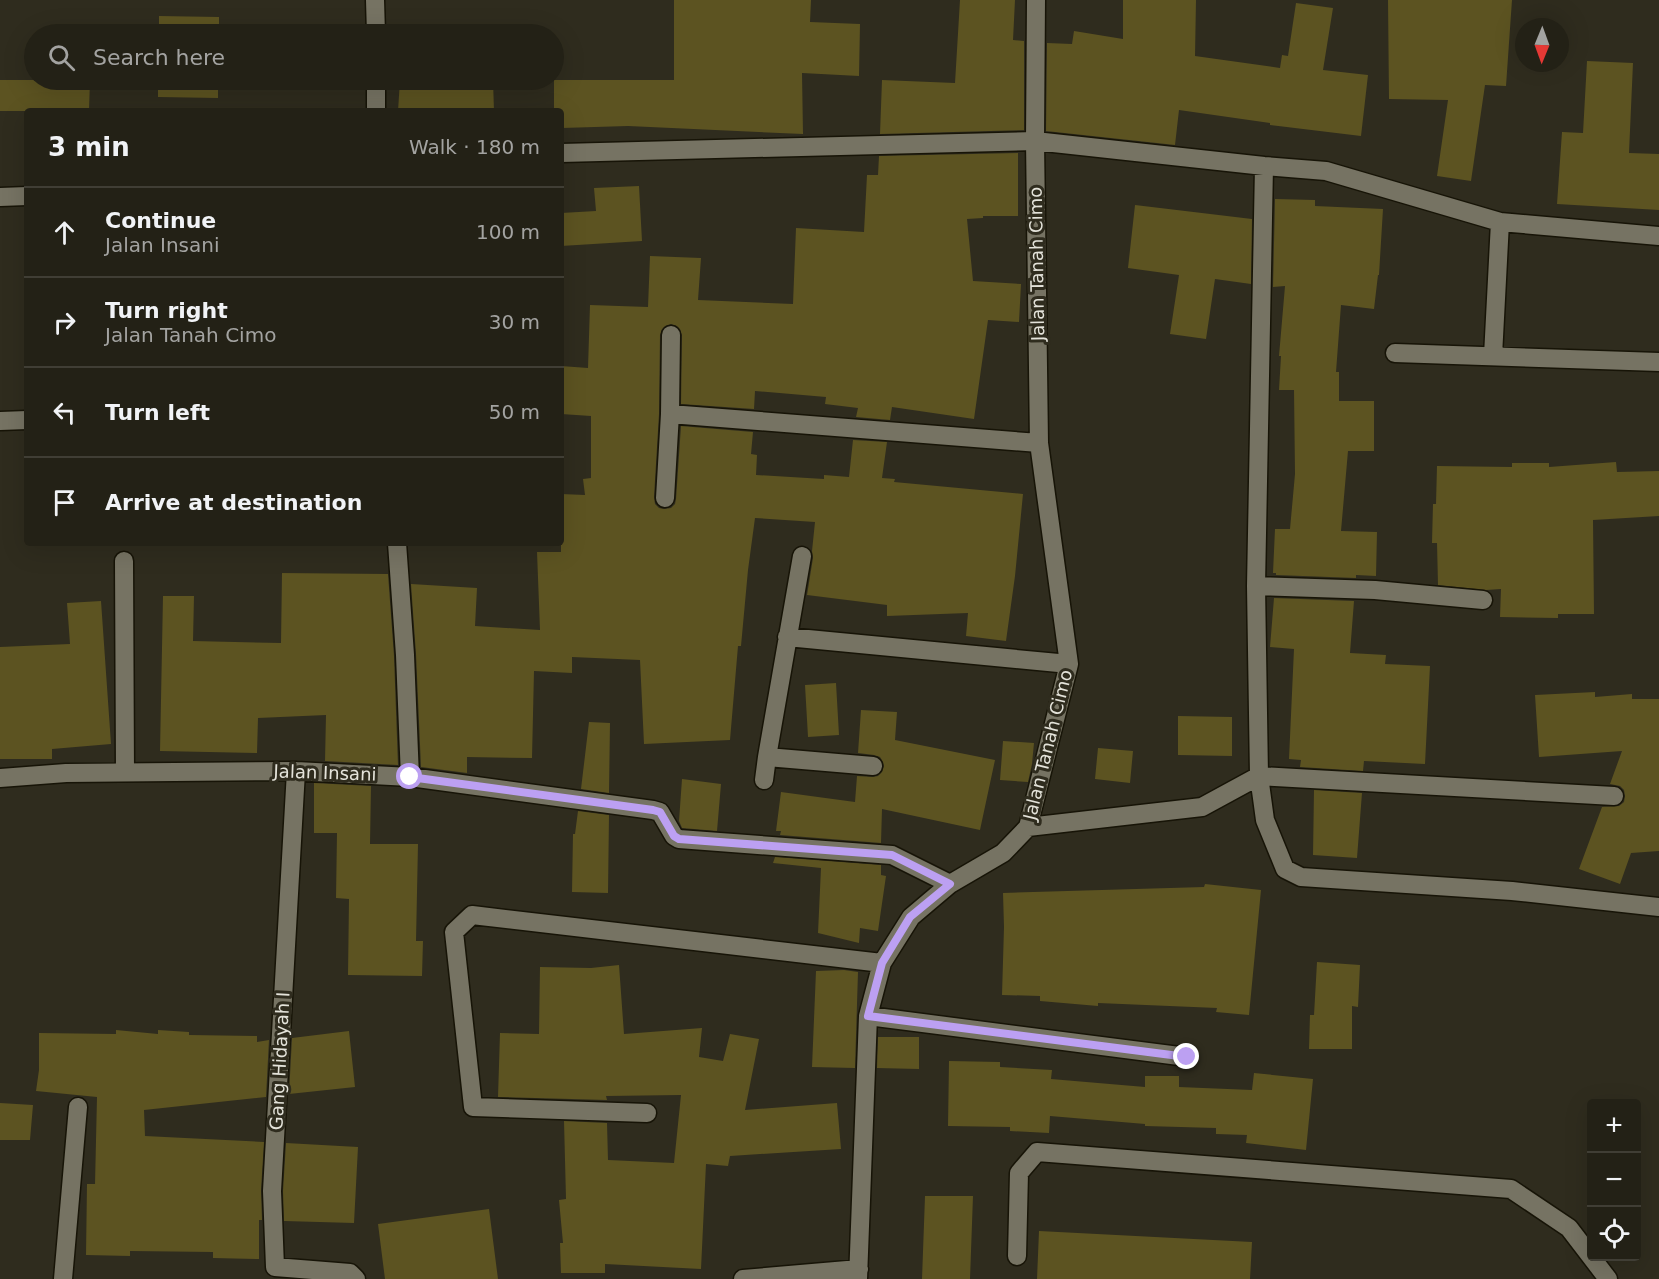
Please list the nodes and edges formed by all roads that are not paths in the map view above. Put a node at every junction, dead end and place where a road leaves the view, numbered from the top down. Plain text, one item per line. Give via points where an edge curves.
1 (375, 0) edge
2 (1036, 0) edge
3 (376, 24) edge
4 (376, 90) edge
5 (376, 108) edge
6 (1035, 141) junction
7 (564, 153) edge
8 (1264, 166) junction
9 (24, 196) edge
10 (0, 197) edge
11 (1500, 222) junction
12 (1659, 236) edge
13 (671, 335) dead end
14 (1395, 352) dead end
15 (1493, 356) junction
16 (1659, 362) edge
17 (670, 414) junction
18 (24, 420) edge
19 (0, 421) edge
20 (1039, 443) junction
21 (664, 498) dead end
22 (397, 546) edge
23 (802, 556) dead end
24 (124, 561) dead end
25 (1256, 586) junction
26 (1483, 600) dead end
27 (787, 637) junction
28 (1069, 664) junction
29 (767, 757) junction
30 (873, 766) dead end
31 (296, 771) junction
32 (125, 772) junction
33 (1259, 776) junction
34 (410, 777) junction
35 (0, 778) edge
36 (764, 780) dead end
37 (1614, 796) dead end
38 (1028, 827) junction
39 (950, 884) junction
40 (1659, 907) edge
41 (882, 963) junction
42 (868, 1016) junction
43 (1187, 1057) dead end
44 (78, 1107) dead end
45 (647, 1113) dead end
46 (1017, 1257) dead end
47 (859, 1274) edge
48 (63, 1279) edge
49 (356, 1279) edge
50 (743, 1279) edge
51 (1608, 1279) edge

1 - 3 street
2 - 6 street, Jalan Tanah Cimo
4 - 5 street
6 - 7 street
6 - 8 street
6 - 20 street, Jalan Tanah Cimo
8 - 11 street via 1326,171
8 - 25 street
9 - 10 street
11 - 12 street
11 - 15 street
13 - 17 street
14 - 15 street
15 - 16 street
17 - 20 street
17 - 21 street
18 - 19 street
20 - 28 street, Jalan Tanah Cimo
22 - 34 street
23 - 27 street
24 - 32 street
25 - 26 street via 1375,590
25 - 33 street
27 - 28 street
27 - 29 street
28 - 38 street, Jalan Tanah Cimo
29 - 30 street
29 - 36 street
31 - 32 street, Jalan Insani
31 - 34 street, Jalan Insani
31 - 49 street, Gang Hidayah I via 272,1191 275,1267 350,1273
32 - 35 street, Jalan Insani
33 - 37 street
33 - 38 street via 1202,807
33 - 40 street via 1265,820 1281,861 1285,869 1301,877 1512,891
34 - 39 street, Jalan Insani via 653,810 660,812 679,839 892,855
38 - 39 street, Jalan Tanah Cimo via 1004,853
39 - 41 street, Jalan Tanah Cimo via 910,917
41 - 42 street, Jalan Tanah Cimo
41 - 45 street via 472,915 454,932 473,1107
42 - 43 street
42 - 47 street, Jalan Tanah Cimo
44 - 48 street
46 - 51 street via 1019,1173 1037,1152 1511,1189 1569,1228
47 - 50 street

